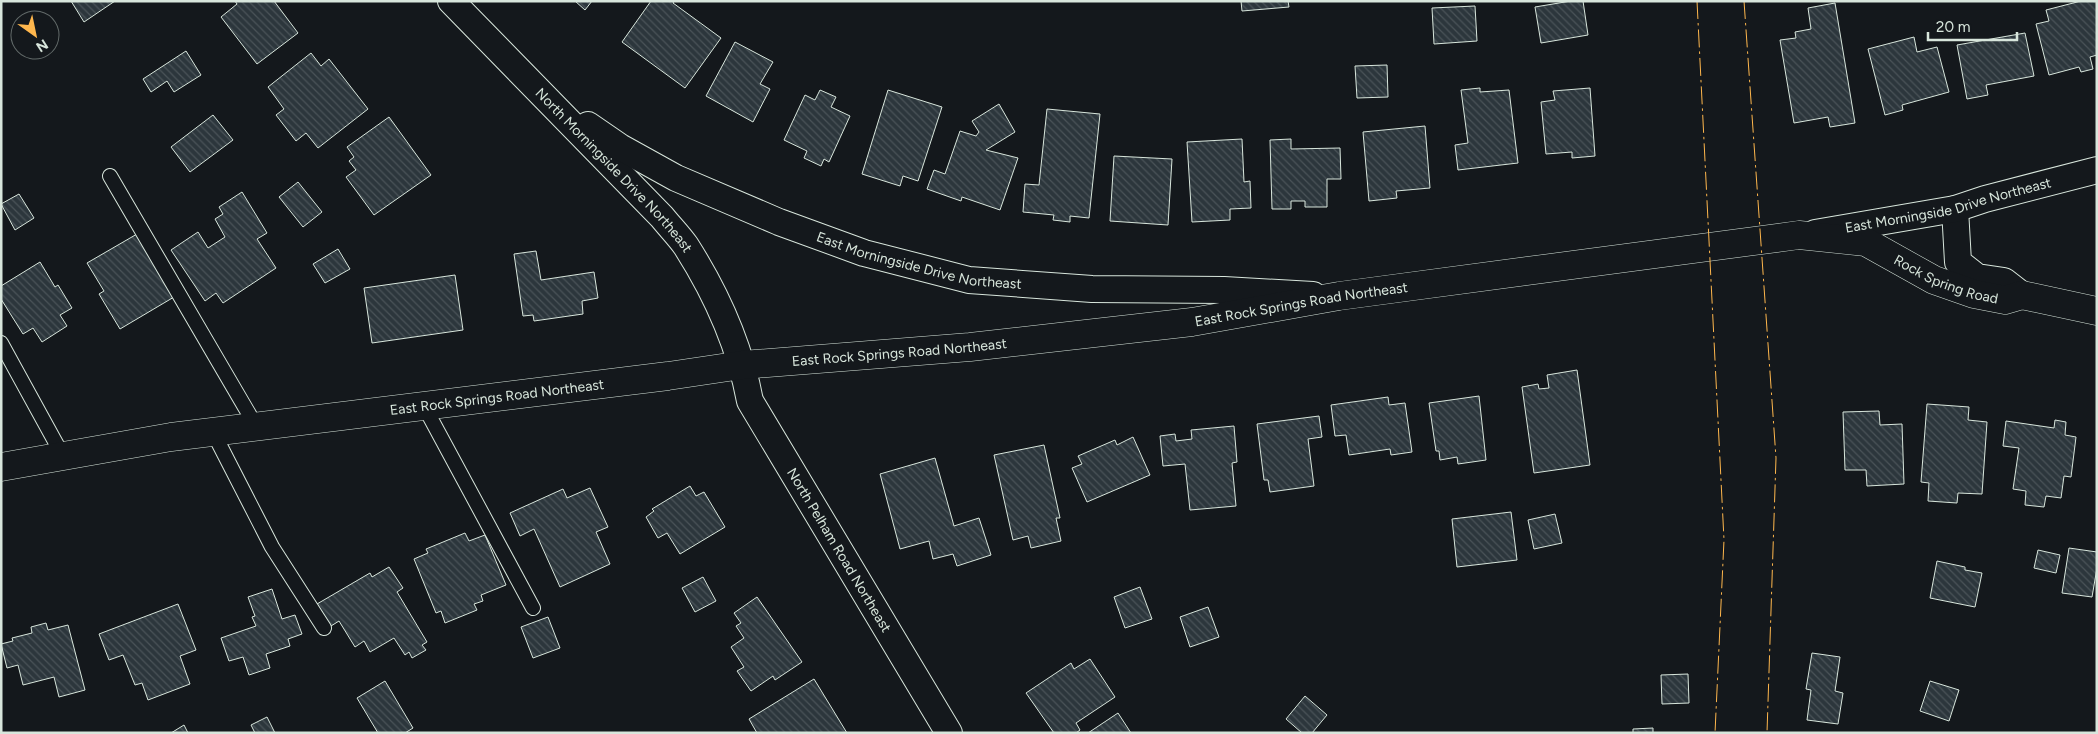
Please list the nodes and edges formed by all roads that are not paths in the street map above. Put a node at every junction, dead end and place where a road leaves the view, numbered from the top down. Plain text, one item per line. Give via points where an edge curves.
1 (451, 1) edge
2 (537, 88) junction
3 (2097, 170) edge
4 (110, 176) dead end
5 (1955, 209) junction
6 (1799, 235) junction
7 (2022, 295) junction
8 (1339, 296) junction
9 (2097, 310) edge
10 (1, 343) edge
11 (742, 365) junction
12 (424, 406) junction
13 (256, 426) junction
14 (213, 432) junction
15 (63, 456) junction
16 (1, 467) edge
17 (533, 608) dead end
18 (324, 628) dead end
19 (949, 733) edge

1 - 2 street, North Morningside Drive Northeast
2 - 8 street, East Morningside Drive Northeast via 620,147 676,178 864,254 968,280 1092,288
2 - 11 street, North Morningside Drive Northeast via 685,245 717,299
3 - 5 street, East Morningside Drive Northeast
4 - 13 lane
5 - 6 street, East Morningside Drive Northeast
5 - 7 street via 1958,262 1977,277 2004,282
6 - 7 street, Rock Spring Road via 1866,242 1934,280 1974,294 2005,300
6 - 8 street, East Rock Springs Road Northeast
7 - 9 street, Rock Spring Road
8 - 11 street, East Rock Springs Road Northeast via 1192,322 970,347
10 - 15 lane
11 - 12 street, East Rock Springs Road Northeast
11 - 19 street, North Pelham Road Northeast via 750,401
12 - 13 street, East Rock Springs Road Northeast
12 - 17 lane
13 - 14 street, East Rock Springs Road Northeast
14 - 15 street, East Rock Springs Road Northeast
14 - 18 lane via 272,547
15 - 16 street, East Rock Springs Road Northeast

